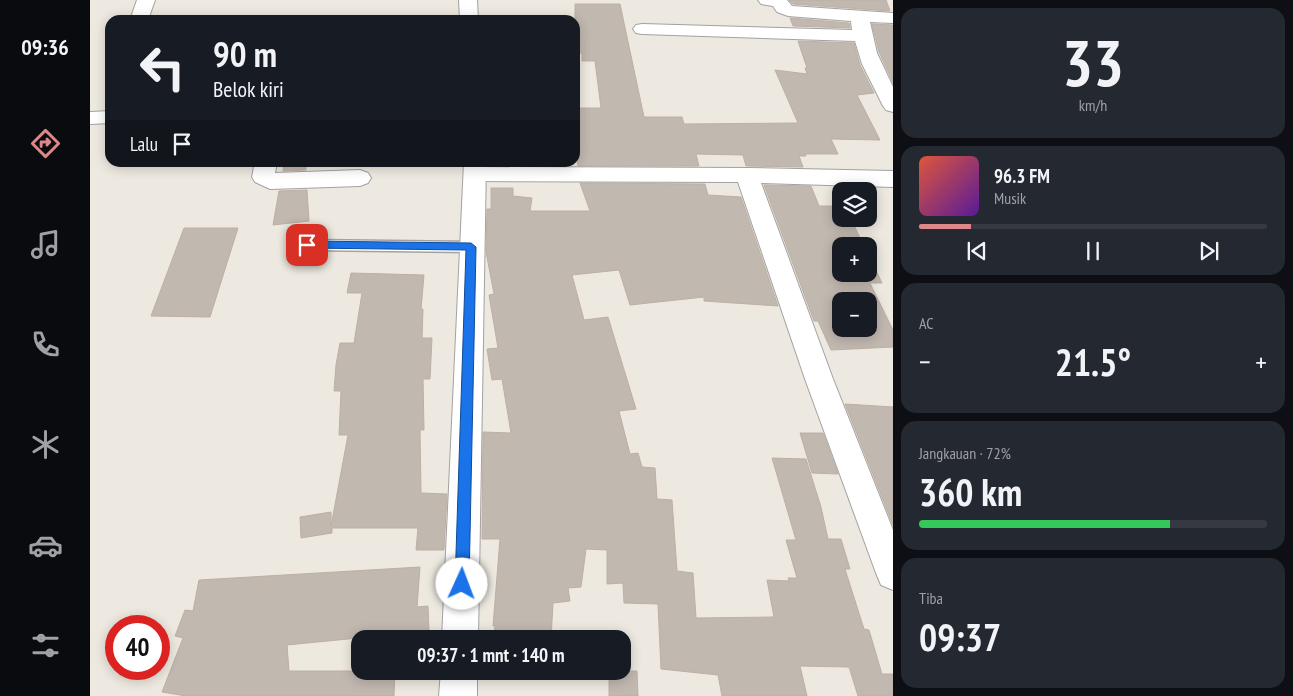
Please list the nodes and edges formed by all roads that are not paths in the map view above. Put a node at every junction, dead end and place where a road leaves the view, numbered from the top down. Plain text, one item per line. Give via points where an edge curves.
1 (146, 0) edge
2 (468, 0) edge
3 (767, 0) edge
4 (857, 7) edge
5 (142, 15) edge
6 (469, 15) edge
7 (893, 18) edge
8 (642, 29) dead end
9 (862, 36) junction
10 (893, 106) edge
11 (105, 117) edge
12 (90, 118) edge
13 (265, 167) edge
14 (475, 168) edge
15 (747, 174) junction
16 (360, 178) dead end
17 (893, 179) edge
18 (307, 245) dead end
19 (471, 247) junction
20 (882, 513) edge
21 (893, 573) edge
22 (460, 630) edge
23 (459, 680) edge
24 (458, 696) edge

1 - 5 street
2 - 6 street
3 - 4 street via 780,2 788,11
4 - 7 street
4 - 9 street
8 - 9 street
9 - 10 street via 870,61
11 - 12 street
13 - 16 street via 263,177 270,181
14 - 15 street
14 - 19 street
15 - 17 street
15 - 20 street via 819,379
18 - 19 lane
19 - 22 street
20 - 21 street
23 - 24 street

